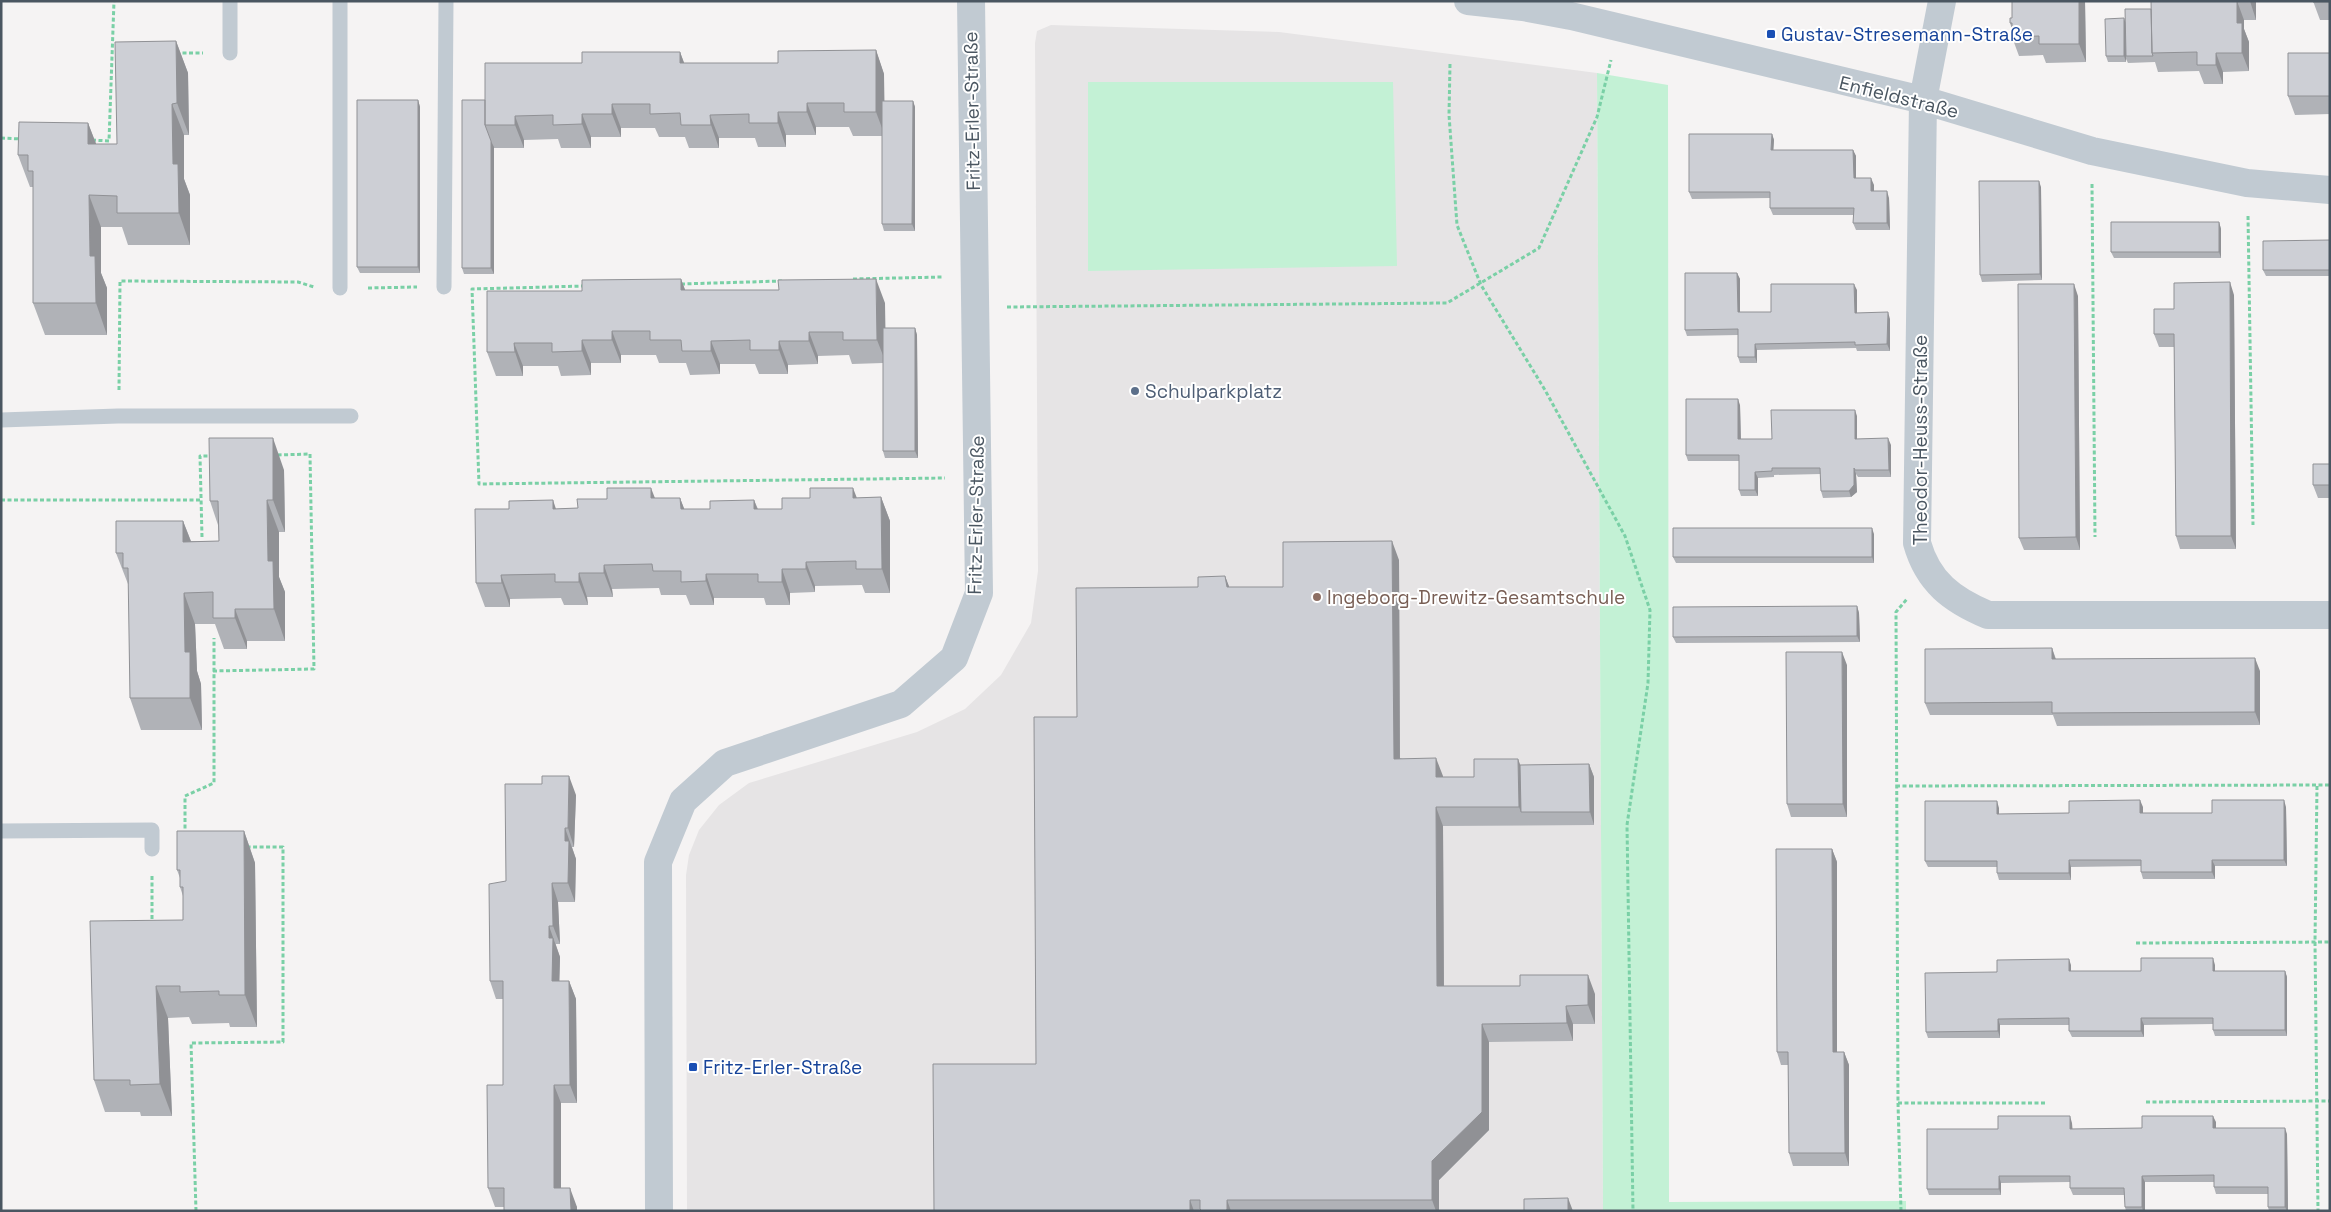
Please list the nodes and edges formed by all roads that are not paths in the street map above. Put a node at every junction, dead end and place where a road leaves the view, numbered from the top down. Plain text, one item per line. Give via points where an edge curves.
1 (230, 1) edge
2 (340, 1) edge
3 (446, 1) edge
4 (971, 1) edge
5 (1468, 1) edge
6 (1942, 1) edge
7 (230, 53) road end
8 (1923, 100) junction
9 (2330, 190) edge
10 (444, 287) road end
11 (340, 288) road end
12 (351, 416) dead end
13 (1, 420) edge
14 (2330, 615) edge
15 (1, 831) edge
16 (152, 849) road end
17 (659, 1211) edge

1 - 7 lane
2 - 11 lane
3 - 10 lane
4 - 17 street, Fritz-Erler-Straße via 979,593 954,658 901,704 725,763 683,801 658,862
5 - 8 street, Enfieldstraße via 1523,7
6 - 8 street
8 - 9 street, Enfieldstraße via 2092,151 2247,183
8 - 14 street, Theodor-Heuss-Straße via 1918,543 1929,574 1952,596 1988,615
12 - 13 lane via 118,416
15 - 16 lane via 152,830

